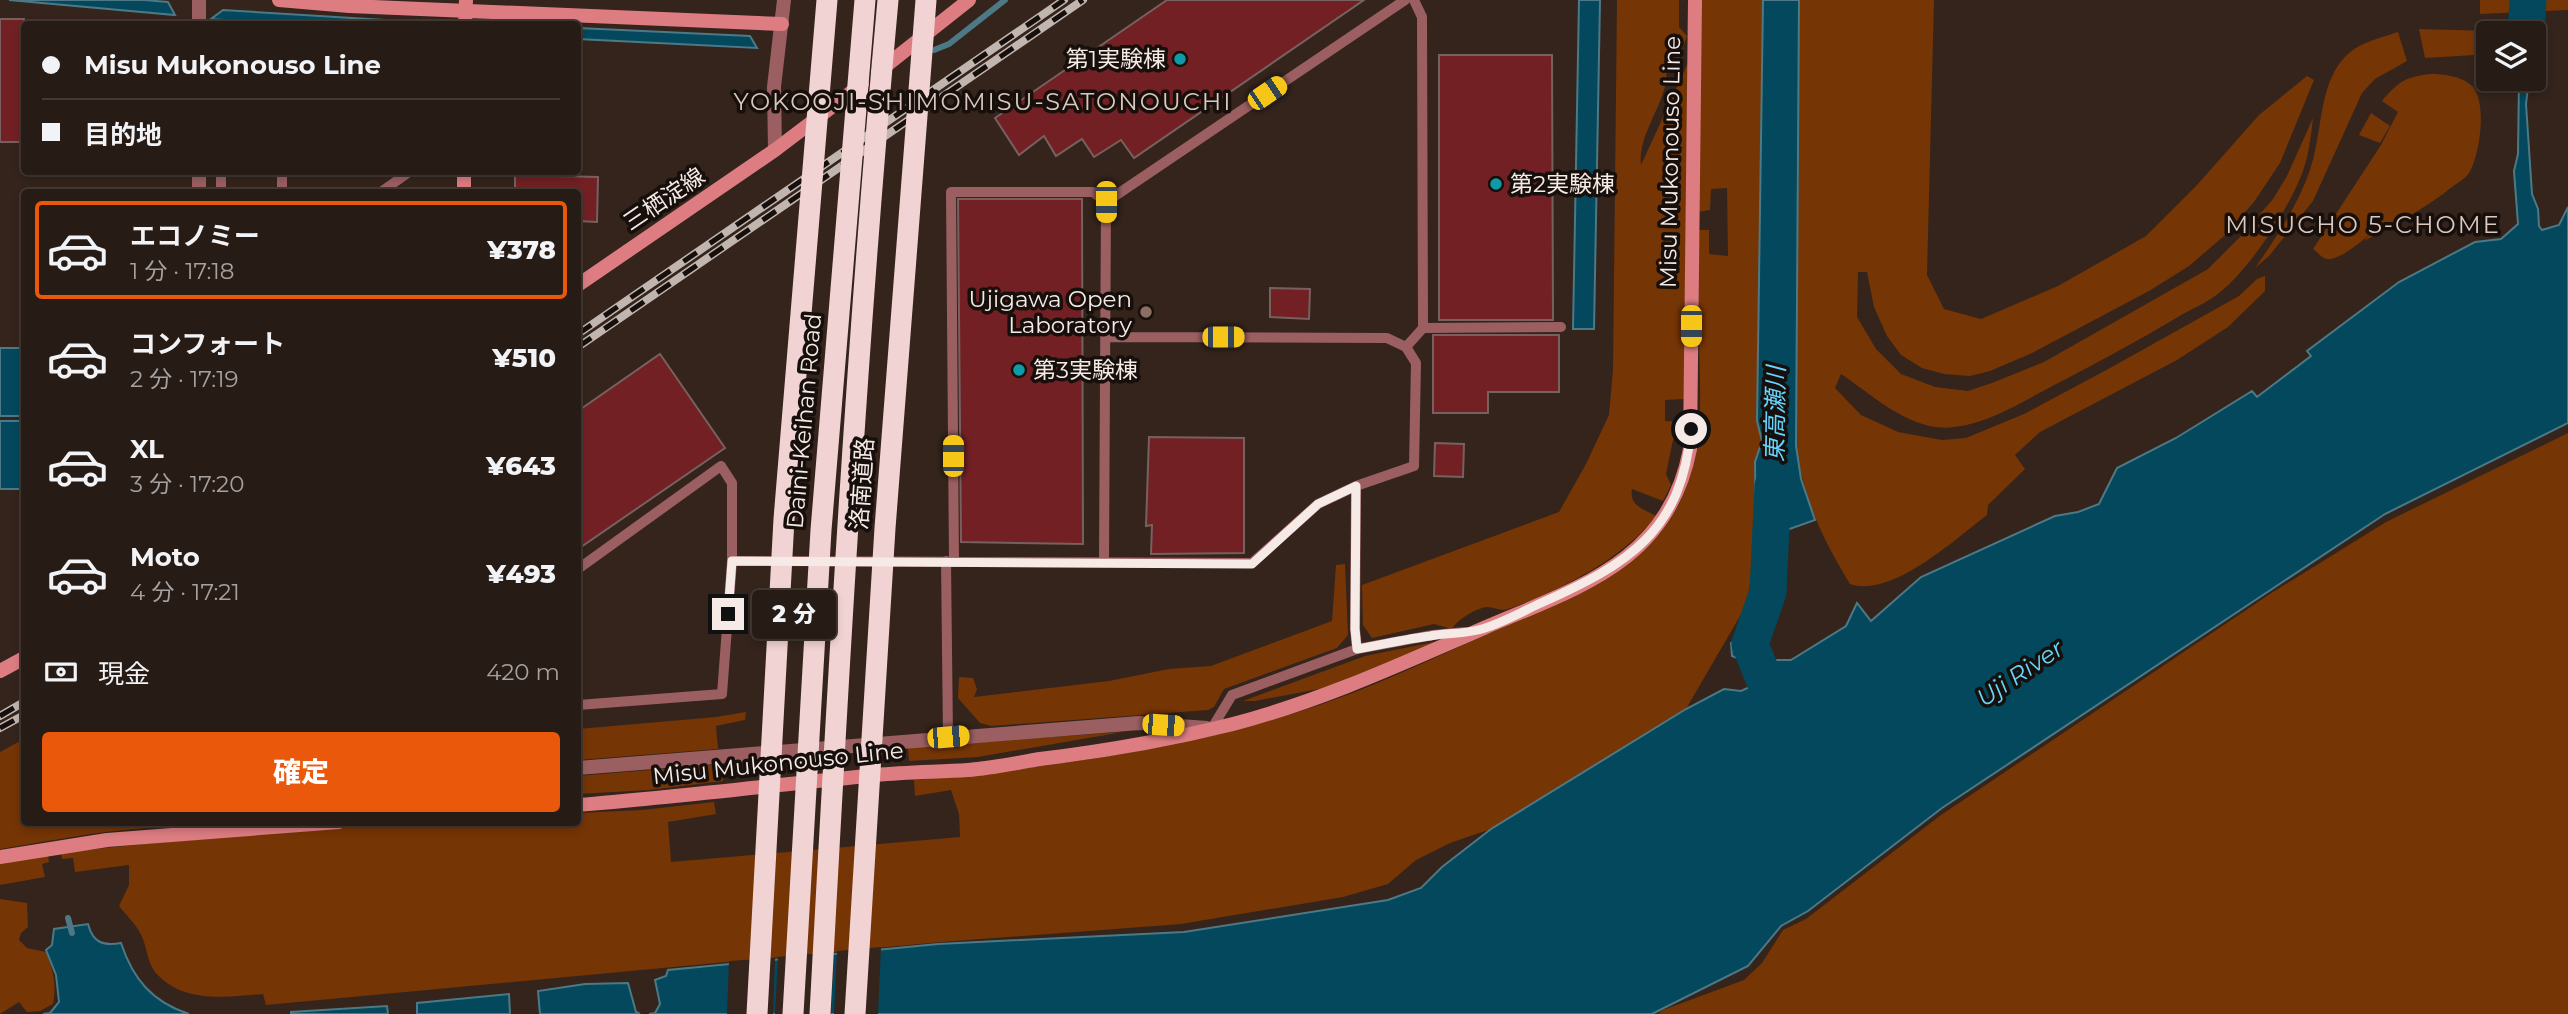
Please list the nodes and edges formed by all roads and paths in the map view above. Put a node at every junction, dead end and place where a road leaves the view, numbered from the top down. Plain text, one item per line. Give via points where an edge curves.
1 (279, 0) edge
2 (784, 0) edge
3 (827, 0) edge
4 (865, 0) edge
5 (888, 0) edge
6 (926, 0) edge
7 (1405, 0) edge
8 (1414, 0) edge
9 (1695, 0) edge
10 (199, 2) edge
11 (963, 2) edge
12 (465, 12) edge
13 (201, 21) edge
14 (782, 24) junction
15 (775, 150) junction
16 (405, 175) edge
17 (385, 189) edge
18 (1106, 202) junction
19 (581, 283) edge
20 (1561, 327) dead end
21 (1423, 328) junction
22 (1107, 337) junction
23 (1406, 347) junction
24 (1356, 486) junction
25 (732, 561) junction
26 (950, 561) junction
27 (1104, 561) junction
28 (581, 567) edge
29 (1479, 630) junction
30 (1357, 649) junction
31 (21, 660) edge
32 (0, 671) edge
33 (581, 705) edge
34 (1212, 728) junction
35 (948, 737) junction
36 (581, 768) edge
37 (581, 805) edge
38 (250, 826) edge
39 (284, 826) edge
40 (242, 829) junction
41 (0, 857) edge
42 (757, 1014) edge
43 (793, 1014) edge
44 (820, 1014) edge
45 (855, 1014) edge

1 - 12 main road
2 - 14 street
3 - 42 highway, bridge via 784,519
4 - 43 highway, Daini-Keihan Road, bridge via 821,530
5 - 44 highway, bridge via 846,529
6 - 45 highway, 洛南道路, bridge via 885,528
7 - 18 lane
8 - 21 lane via 1422,18
9 - 29 main road, Misu Mukonouso Line via 1691,429 1680,487 1657,528 1630,556 1555,597
10 - 13 street
11 - 15 main road, 三栖淀線
12 - 14 main road
14 - 15 street via 774,87
15 - 19 main road, 三栖淀線
16 - 17 lane
18 - 22 lane
18 - 26 lane via 1093,192 950,192
20 - 21 lane
21 - 23 lane
22 - 23 lane via 1387,338
22 - 27 lane
23 - 24 lane via 1416,363 1414,466
24 - 27 lane via 1318,504 1252,564
24 - 30 lane
25 - 26 lane
25 - 28 lane via 732,483 721,467
25 - 33 lane via 722,694
26 - 27 lane
26 - 35 lane
29 - 30 lane
29 - 34 main road, Misu Mukonouso Line via 1358,684
30 - 34 lane via 1232,695
31 - 32 main road
34 - 35 street via 1139,723
34 - 37 main road, Misu Mukonouso Line via 1126,748 969,770 904,772
35 - 36 street
38 - 40 street
39 - 40 main road
40 - 41 main road via 107,840

